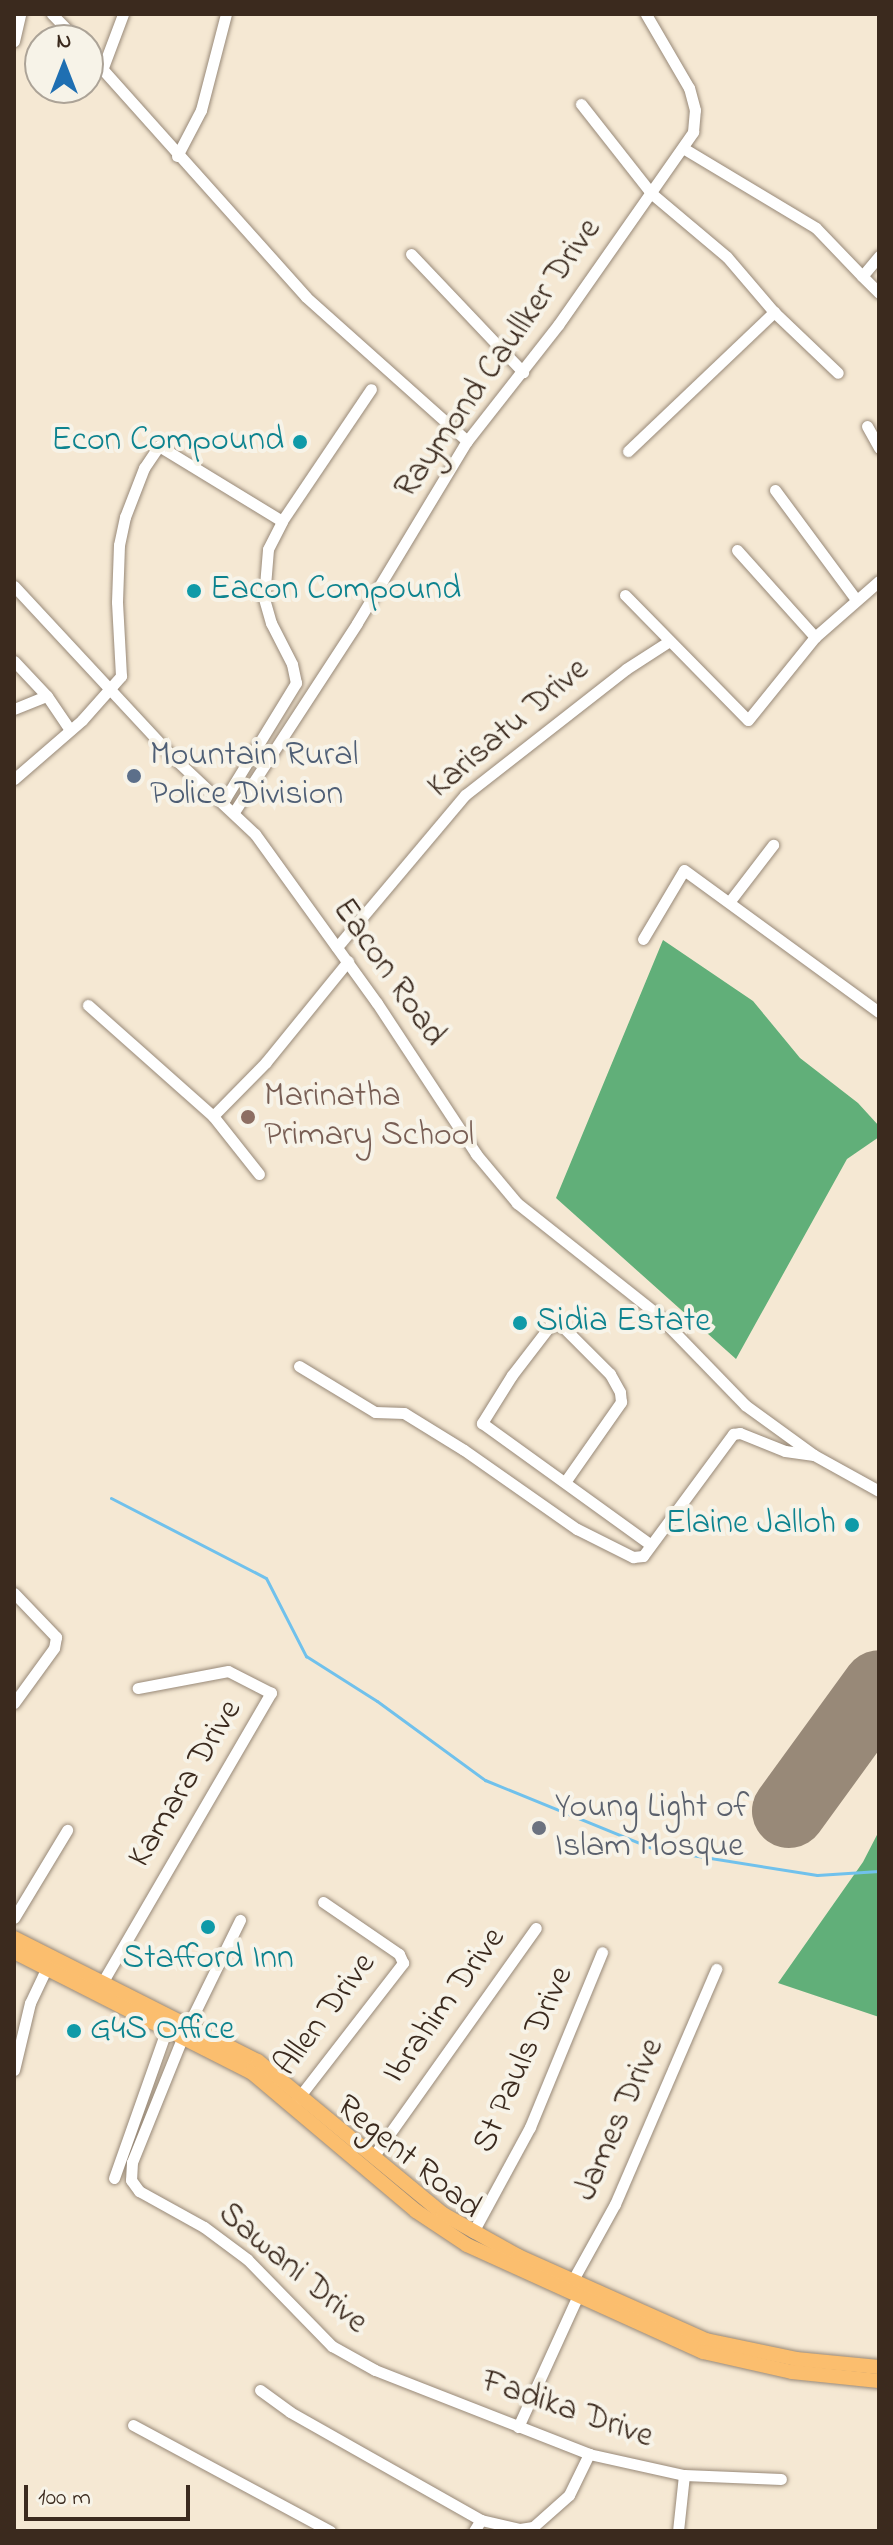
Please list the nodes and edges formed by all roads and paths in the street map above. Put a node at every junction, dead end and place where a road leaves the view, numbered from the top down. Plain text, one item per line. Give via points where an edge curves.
1 (20, 14) edge
2 (123, 14) edge
3 (226, 14) edge
4 (646, 14) edge
5 (14, 41) edge
6 (104, 65) edge
7 (104, 72) edge
8 (581, 104) dead end
9 (683, 148) junction
10 (177, 156) junction
11 (651, 193) junction
12 (411, 254) dead end
13 (879, 256) edge
14 (862, 276) junction
15 (879, 293) edge
16 (774, 312) junction
17 (523, 372) junction
18 (838, 373) dead end
19 (371, 389) dead end
20 (867, 426) dead end
21 (467, 441) junction
22 (879, 448) edge
23 (628, 451) dead end
24 (775, 490) dead end
25 (282, 521) junction
26 (737, 550) dead end
27 (879, 581) edge
28 (14, 586) edge
29 (625, 595) dead end
30 (855, 598) junction
31 (815, 637) junction
32 (668, 642) junction
33 (14, 661) edge
34 (109, 690) junction
35 (47, 696) junction
36 (14, 709) edge
37 (70, 730) junction
38 (14, 779) edge
39 (223, 802) junction
40 (234, 812) junction
41 (773, 845) dead end
42 (730, 901) junction
43 (643, 939) dead end
44 (337, 947) junction
45 (348, 961) junction
46 (88, 1005) dead end
47 (879, 1012) edge
48 (213, 1116) junction
49 (259, 1174) dead end
50 (299, 1366) dead end
51 (814, 1455) junction
52 (565, 1482) junction
53 (879, 1491) edge
54 (651, 1545) junction
55 (14, 1593) edge
56 (138, 1688) dead end
57 (14, 1703) edge
58 (67, 1830) dead end
59 (323, 1902) dead end
60 (14, 1918) edge
61 (240, 1920) dead end
62 (536, 1928) dead end
63 (14, 1938) edge
64 (14, 1952) edge
65 (602, 1952) dead end
66 (48, 1965) junction
67 (716, 1969) dead end
68 (102, 1983) junction
69 (167, 2028) junction
70 (186, 2030) junction
71 (14, 2070) edge
72 (297, 2100) junction
73 (373, 2157) junction
74 (114, 2178) dead end
75 (473, 2232) junction
76 (575, 2288) junction
77 (879, 2367) edge
78 (879, 2381) edge
79 (260, 2390) dead end
80 (433, 2393) joint
81 (133, 2425) dead end
82 (518, 2427) junction
83 (589, 2454) junction
84 (684, 2475) junction
85 (781, 2479) dead end
86 (478, 2526) edge
87 (330, 2531) edge
88 (678, 2531) edge

1 - 5 street
2 - 6 street
3 - 10 street via 201,110
4 - 9 street, Raymond Caullker Drive via 689,88 695,118
7 - 10 street
8 - 11 street
9 - 11 street, Raymond Caullker Drive
9 - 14 street via 816,228
10 - 21 street via 306,297
11 - 16 street via 727,257
11 - 17 street, Raymond Caullker Drive
12 - 17 street
13 - 14 street
14 - 15 street
16 - 18 street
16 - 23 street
17 - 21 street, Raymond Caullker Drive
19 - 25 street
20 - 22 street
21 - 40 street, Raymond Caullker Drive
24 - 30 street
25 - 34 street via 159,446 144,468 125,517 117,571 123,670
25 - 39 street via 268,549 264,598 296,683
26 - 31 street
27 - 30 street
28 - 34 street, Eacon Road
29 - 32 street
30 - 31 street
31 - 32 street via 748,720
32 - 44 street, Karisatu Drive via 465,795
33 - 35 street
34 - 37 street
34 - 39 street, Eacon Road
35 - 36 street
35 - 37 street
37 - 38 street
39 - 40 street, Eacon Road
40 - 44 street, Eacon Road
41 - 42 street
42 - 43 street via 682,871
42 - 47 street
44 - 45 street, Eacon Road
45 - 48 street via 266,1062
45 - 51 street, Eacon Road via 476,1154 517,1203 656,1313 745,1405
46 - 48 street
48 - 49 street
50 - 54 street via 375,1412 404,1413 617,1552 643,1556
51 - 53 street, Eacon Road
51 - 54 street via 733,1434
52 - 52 street via 482,1423 512,1375 555,1325 610,1374 621,1402
52 - 54 street
55 - 57 street via 56,1637 54,1648
56 - 68 street, Kamara Drive via 228,1671 271,1693
58 - 60 street
59 - 72 street, Allen Drive via 399,1954 403,1963
61 - 70 street
62 - 73 street, Ibrahim Drive
63 - 66 main road, Regent Road
64 - 66 main road, Regent Road
65 - 75 street, St Pauls Drive via 530,2127
66 - 68 main road, Regent Road
66 - 69 main road, Regent Road
66 - 71 street via 30,2003
67 - 76 street, James Drive
68 - 70 main road, Regent Road
69 - 70 main road, Regent Road
69 - 74 street
70 - 72 main road, Regent Road via 258,2061
70 - 80 street, Sawani Drive via 132,2162 131,2180 139,2191 227,2243 332,2346
72 - 73 main road, Regent Road
72 - 76 main road, Regent Road via 441,2228 467,2245
73 - 75 main road, Regent Road
75 - 76 main road, Regent Road
76 - 77 main road, Regent Road via 706,2340 796,2359
76 - 78 main road, Regent Road via 703,2352 792,2372
76 - 82 street, James Drive
79 - 86 street
80 - 82 street, Fadika Drive
81 - 87 street
82 - 83 street, Fadika Drive
83 - 84 street, Fadika Drive
83 - 86 street via 569,2495 533,2527
84 - 85 street, Fadika Drive
84 - 88 street

